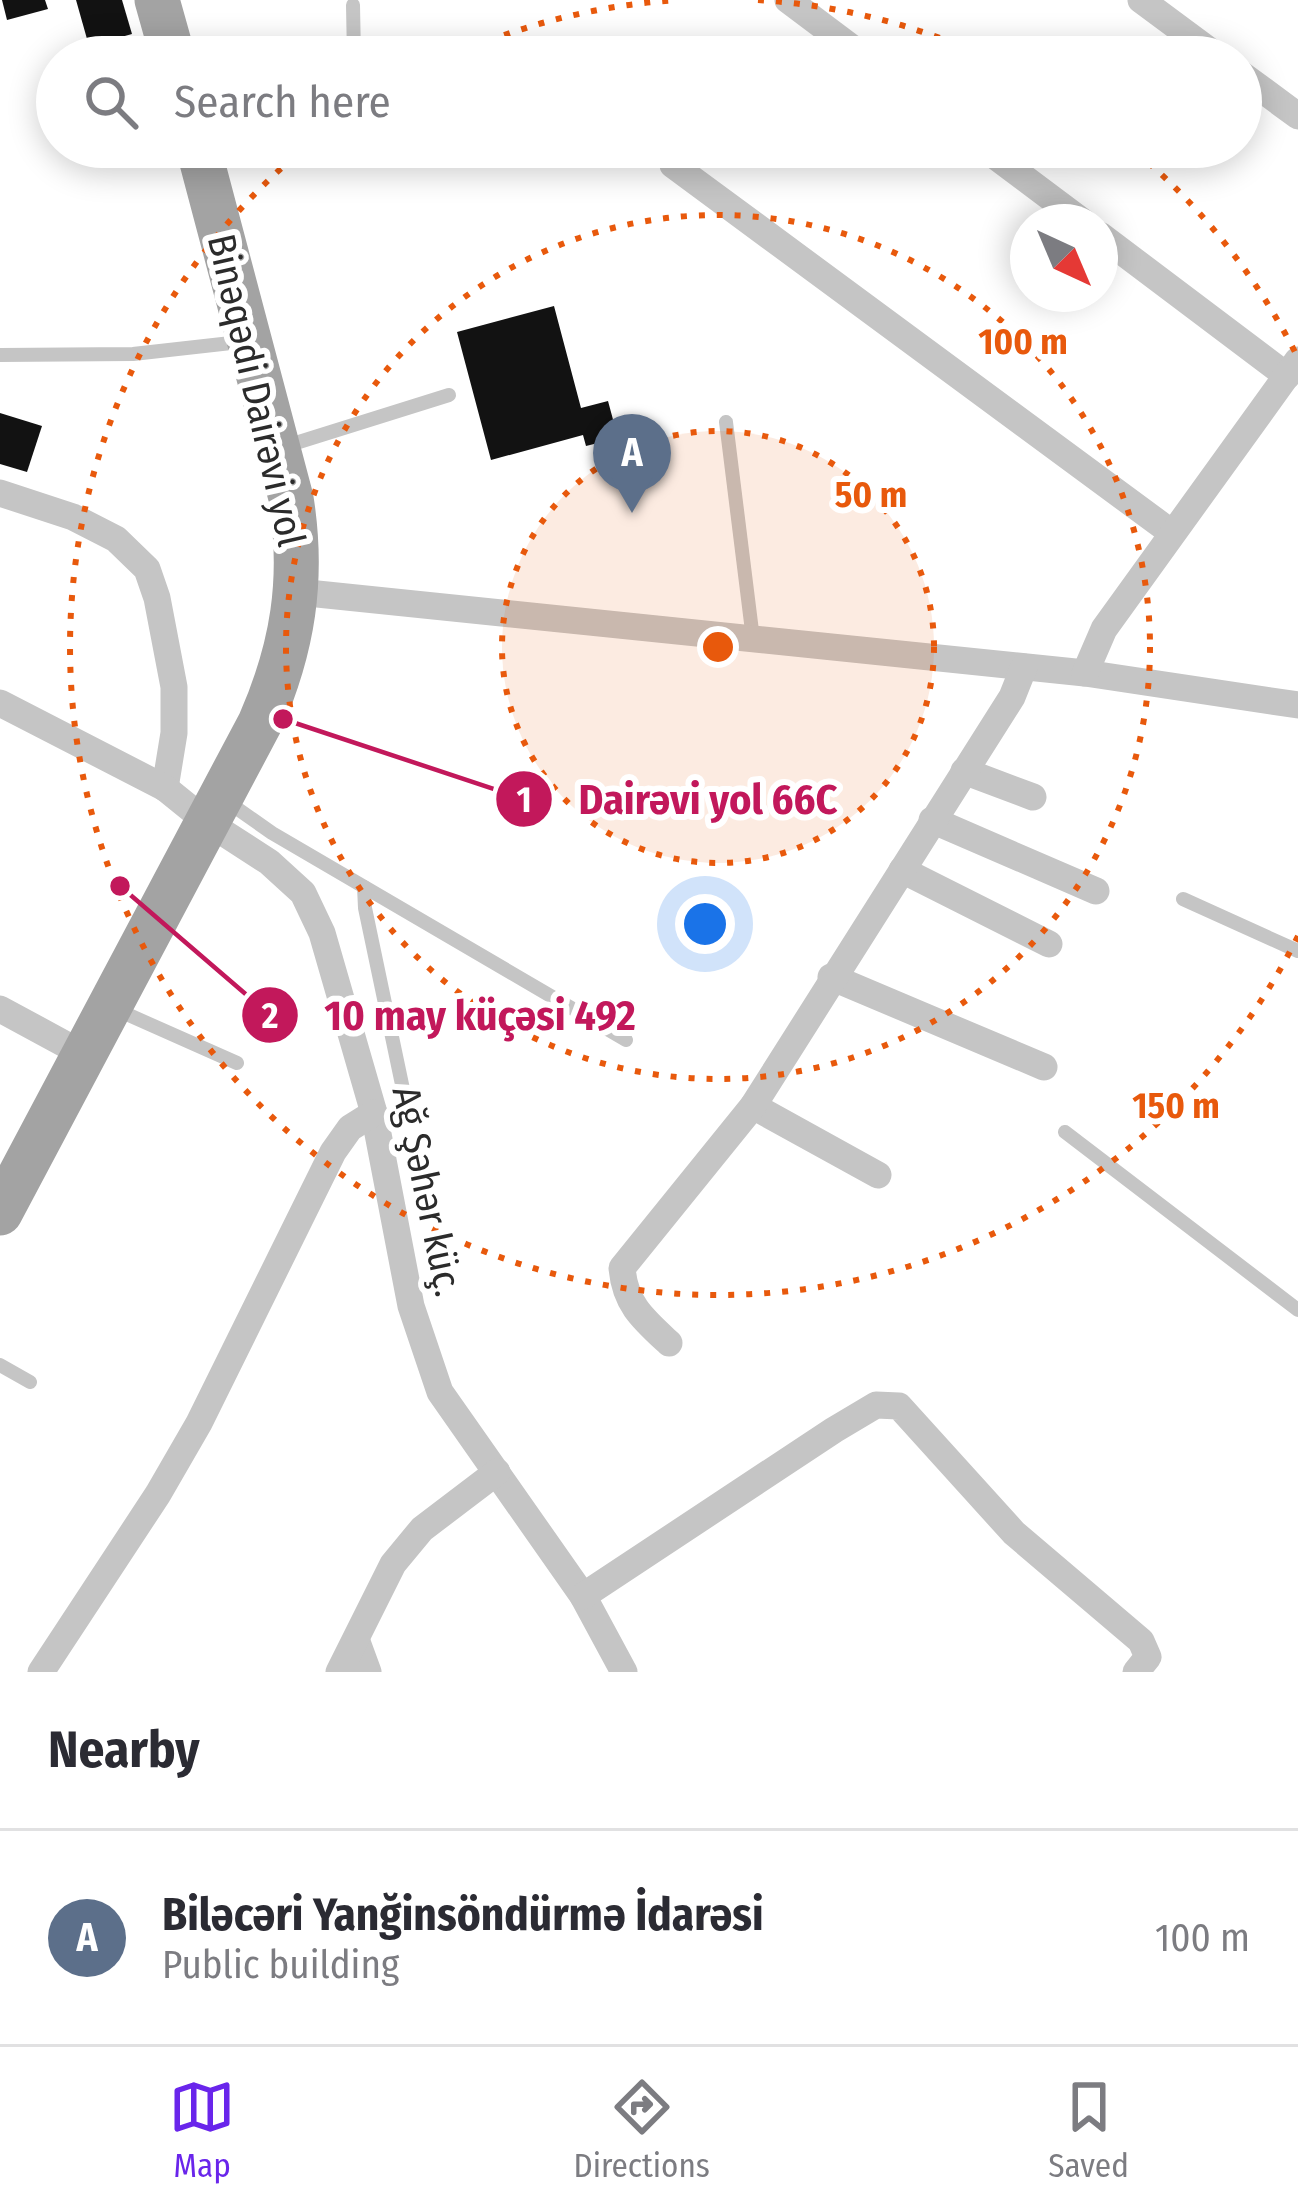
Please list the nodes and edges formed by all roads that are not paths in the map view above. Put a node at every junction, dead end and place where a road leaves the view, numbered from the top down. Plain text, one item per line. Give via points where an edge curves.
1 (157, 0) edge
2 (788, 0) edge
3 (1141, 0) edge
4 (353, 5) dead end
5 (167, 36) edge
6 (354, 36) edge
7 (836, 36) edge
8 (1190, 36) edge
9 (1262, 89) edge
10 (1298, 116) edge
11 (203, 168) edge
12 (677, 168) edge
13 (1011, 168) edge
14 (1059, 204) edge
15 (1118, 247) edge
16 (248, 341) junction
17 (0, 355) edge
18 (1292, 368) edge
19 (449, 395) dead end
20 (726, 422) dead end
21 (278, 448) junction
22 (0, 493) edge
23 (1172, 533) junction
24 (298, 592) junction
25 (753, 639) junction
26 (1024, 667) junction
27 (1084, 673) junction
28 (0, 703) edge
29 (1298, 704) edge
30 (964, 771) junction
31 (165, 788) junction
32 (1033, 796) dead end
33 (214, 809) junction
34 (932, 820) junction
35 (902, 870) junction
36 (364, 886) junction
37 (1096, 891) dead end
38 (1183, 899) dead end
39 (1049, 944) dead end
40 (1298, 951) edge
41 (831, 977) junction
42 (109, 1006) junction
43 (0, 1009) edge
44 (626, 1040) dead end
45 (82, 1054) junction
46 (237, 1063) dead end
47 (1044, 1066) dead end
48 (404, 1094) dead end
49 (753, 1106) junction
50 (374, 1113) junction
51 (1065, 1132) dead end
52 (878, 1175) dead end
53 (0, 1213) edge
54 (1298, 1310) edge
55 (669, 1343) dead end
56 (0, 1365) edge
57 (30, 1382) dead end
58 (497, 1472) junction
59 (583, 1596) junction
60 (357, 1642) junction
61 (41, 1672) edge
62 (339, 1672) edge
63 (368, 1672) edge
64 (624, 1672) edge
65 (1136, 1672) edge

1 - 5 main road
2 - 7 street
3 - 8 street
4 - 6 lane
9 - 10 street
11 - 16 main road, Binəqədi Dairəvi yol
12 - 23 street
13 - 14 street
15 - 18 street
16 - 17 lane via 133,354
16 - 21 main road, Binəqədi Dairəvi yol
18 - 23 street
19 - 21 lane
20 - 25 lane
21 - 24 main road, Binəqədi Dairəvi yol via 298,544
22 - 31 street via 73,517 116,539 147,568 174,687
23 - 27 street via 1103,629
24 - 25 street
24 - 33 main road, Binəqədi Dairəvi yol via 279,679
25 - 26 street
26 - 27 street
26 - 30 street
27 - 29 street
28 - 31 street, Ağ Şəhər küç.
30 - 32 street
30 - 34 street
31 - 33 street, Ağ Şəhər küç.
33 - 36 lane
33 - 42 main road, Binəqədi Dairəvi yol
33 - 50 street, Ağ Şəhər küç. via 303,893
34 - 35 street
34 - 37 street
35 - 39 street
35 - 41 street
36 - 44 lane
36 - 48 lane
38 - 40 lane
41 - 47 street
41 - 49 street
42 - 45 main road, Binəqədi Dairəvi yol
42 - 46 lane
43 - 45 street
45 - 53 main road, Binəqədi Dairəvi yol
49 - 52 street
49 - 55 street via 622,1268 635,1311
50 - 58 street, Ağ Şəhər küç. via 425,1356 440,1392
50 - 61 street via 333,1152 189,1441
51 - 54 lane
56 - 57 lane
58 - 59 street, Ağ Şəhər küç.
58 - 60 street via 422,1529 393,1564
59 - 64 street, Ağ Şəhər küç.
59 - 65 street via 834,1430 876,1405 899,1406 1014,1533 1141,1641 1148,1657
60 - 62 street
60 - 63 street

